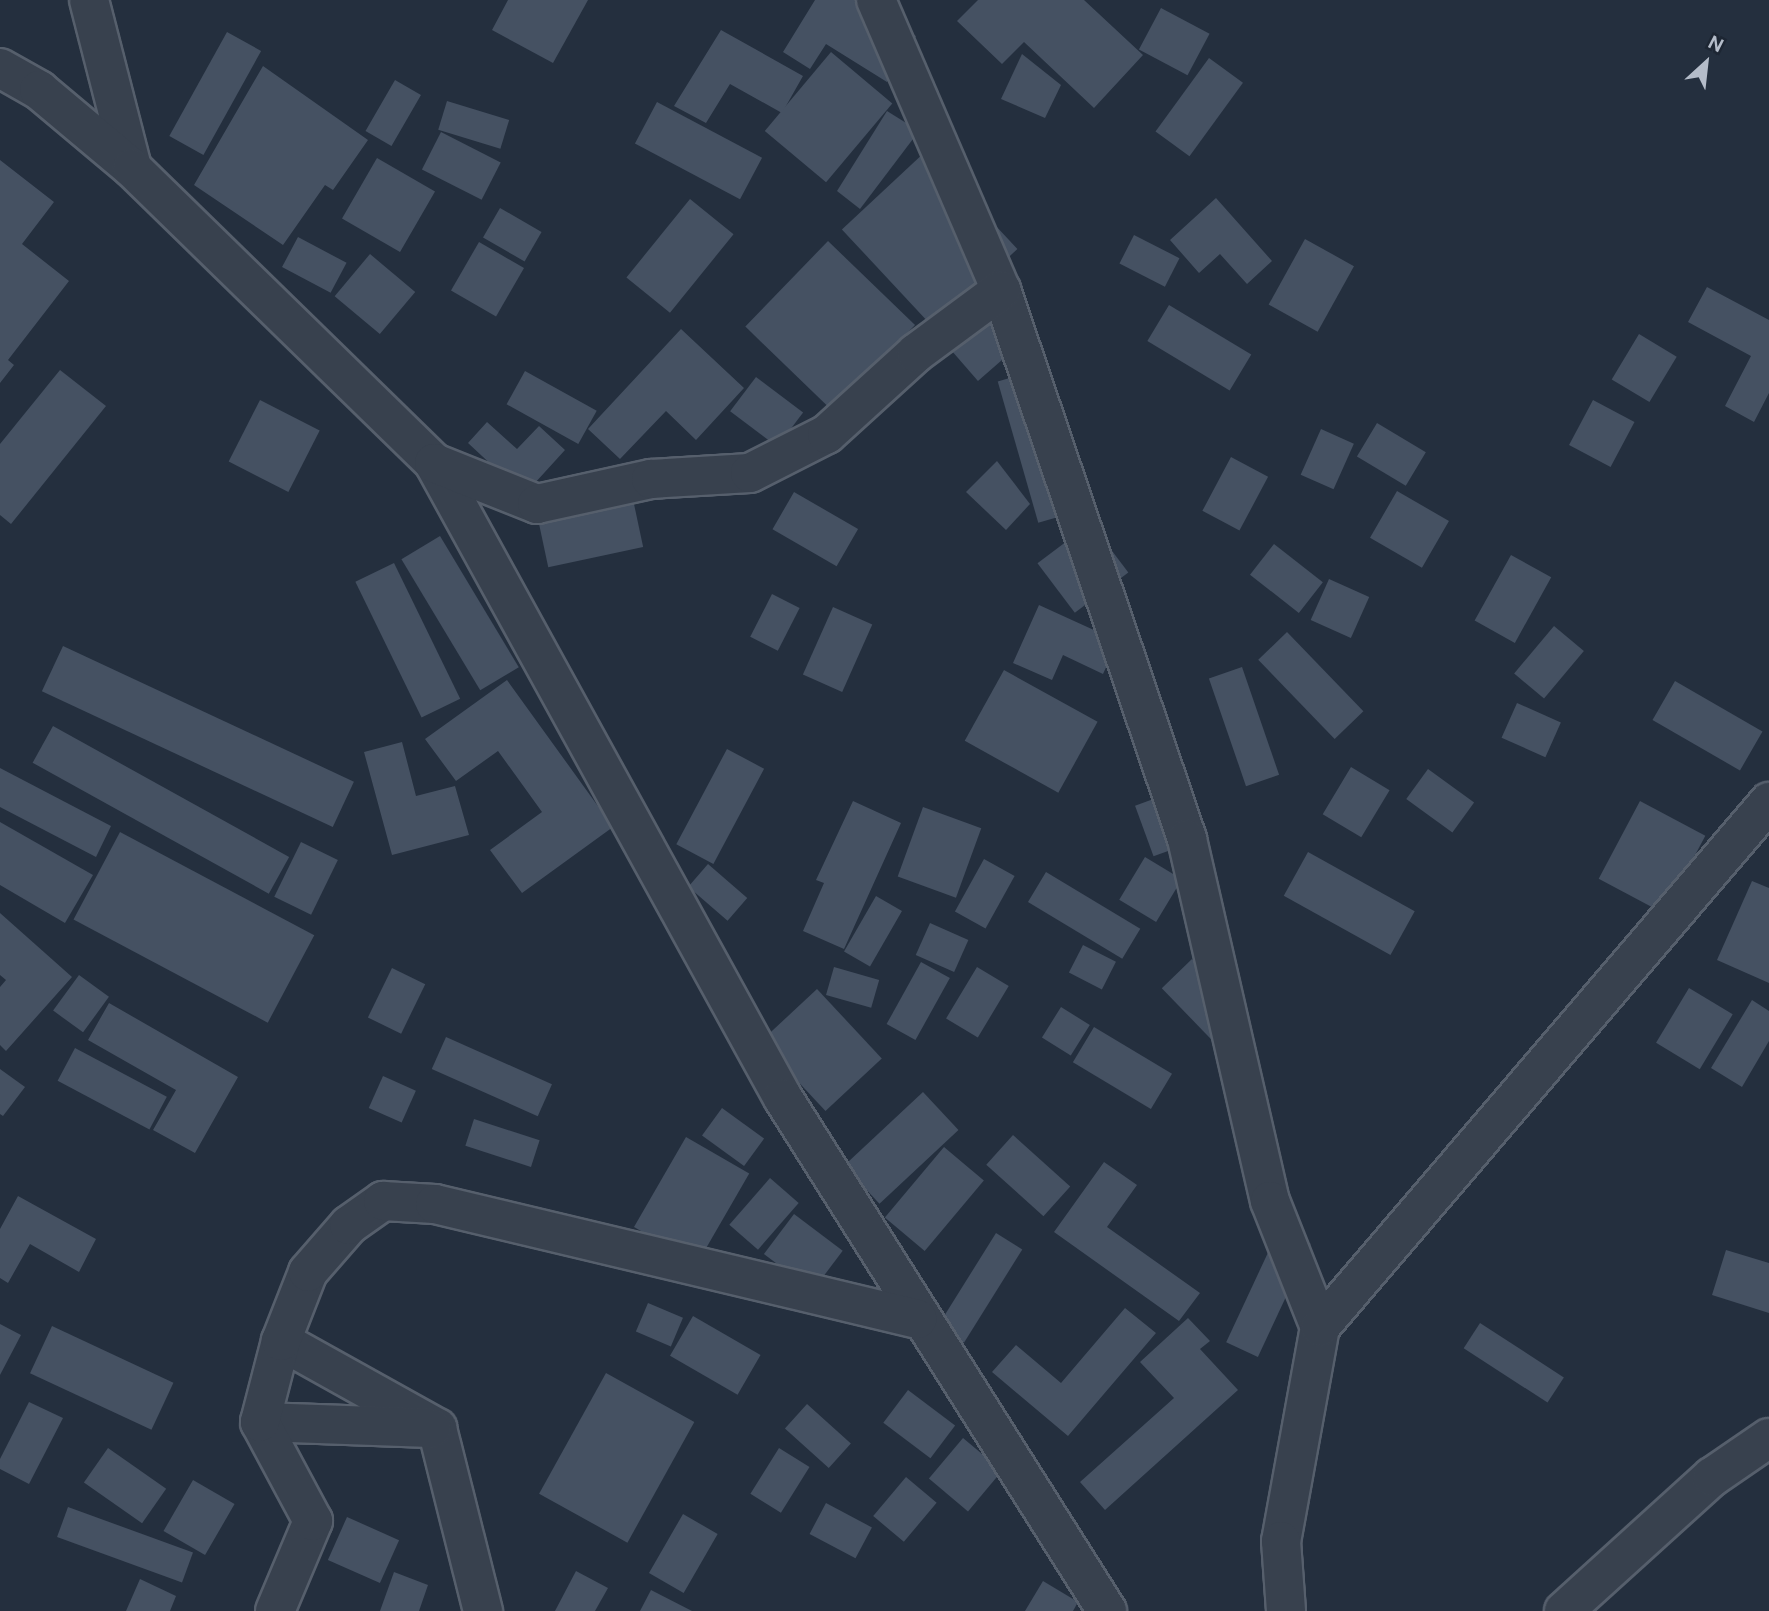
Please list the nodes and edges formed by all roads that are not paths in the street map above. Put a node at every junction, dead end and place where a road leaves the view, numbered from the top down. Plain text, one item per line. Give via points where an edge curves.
1 (89, 0) edge
2 (876, 0) edge
3 (0, 68) edge
4 (132, 168) junction
5 (1002, 290) junction
6 (435, 463) junction
7 (1769, 802) edge
8 (917, 1319) junction
9 (1320, 1327) junction
10 (281, 1341) junction
11 (260, 1422) junction
12 (437, 1428) junction
13 (1769, 1438) edge
14 (275, 1611) edge
15 (483, 1611) edge
16 (1107, 1611) edge
17 (1286, 1611) edge
18 (1564, 1611) edge

1 - 4 street
2 - 5 street
3 - 4 street via 39,90
4 - 6 street
5 - 6 street via 916,354 827,434 750,473 651,479 537,504
5 - 9 street via 1188,839 1270,1201
6 - 8 street via 783,1098
7 - 9 street
8 - 10 street via 435,1204 383,1200 349,1225 308,1272
8 - 16 street
9 - 17 street via 1281,1541
10 - 11 street
10 - 12 street
11 - 12 street
11 - 14 street via 313,1521
12 - 15 street
13 - 18 street via 1712,1477

